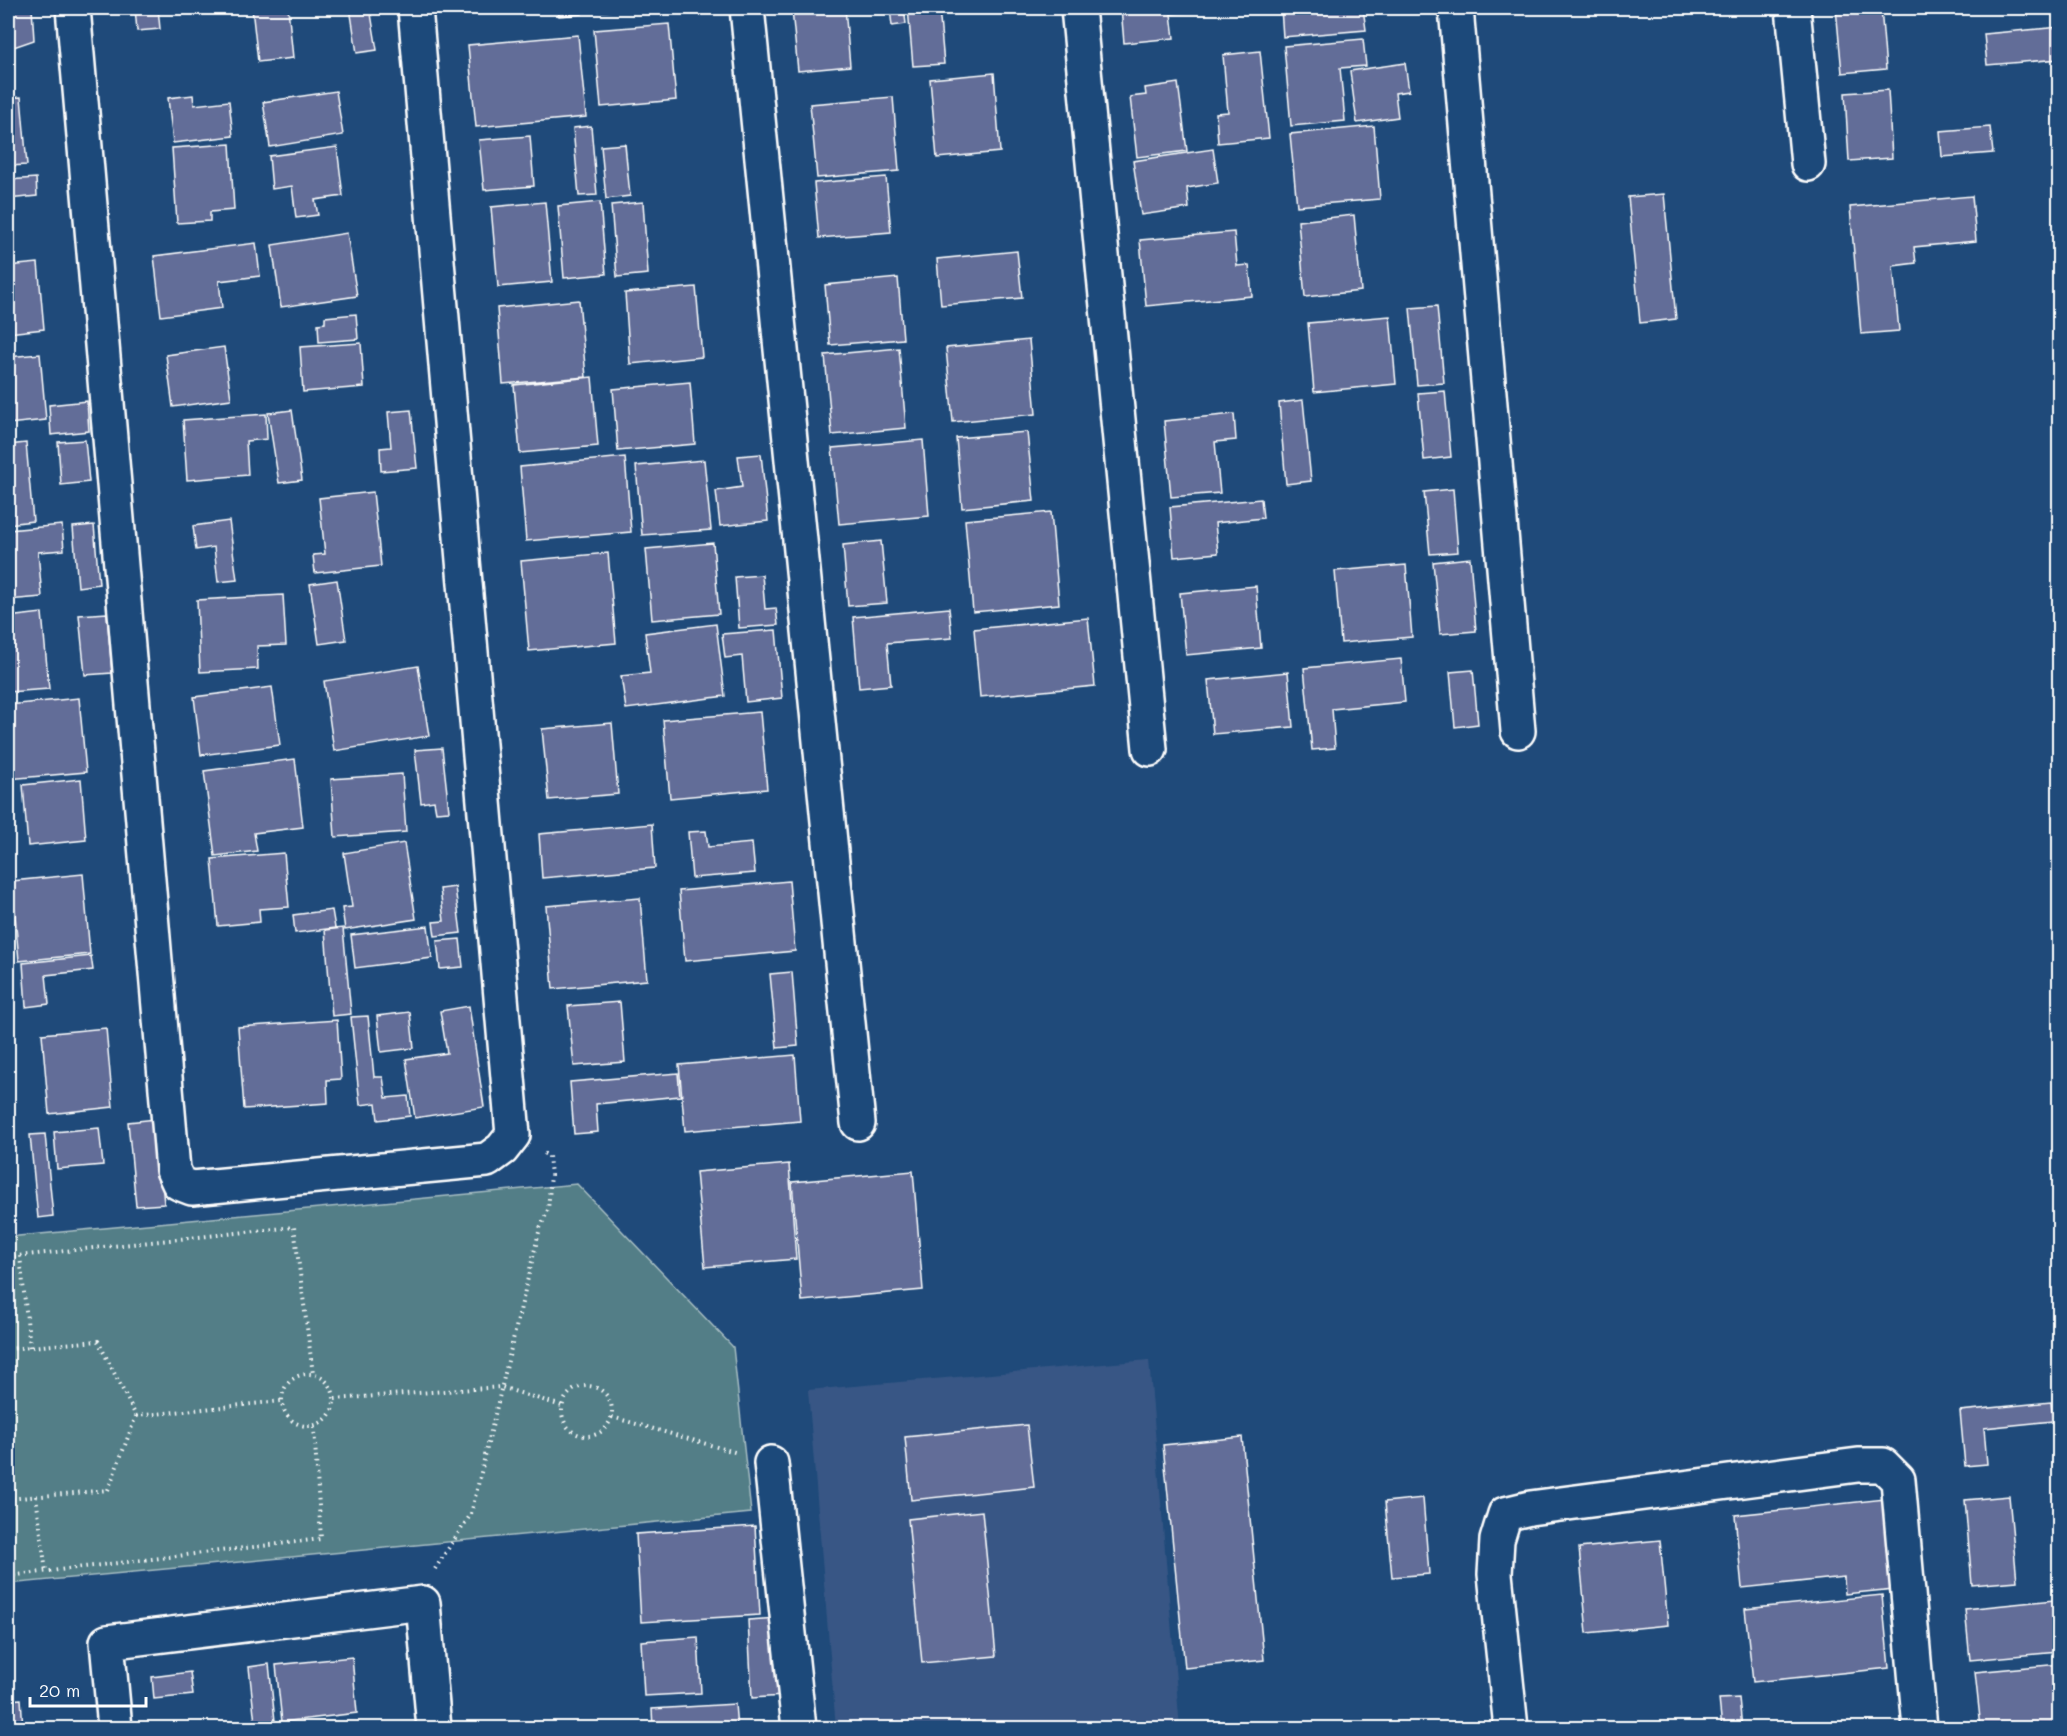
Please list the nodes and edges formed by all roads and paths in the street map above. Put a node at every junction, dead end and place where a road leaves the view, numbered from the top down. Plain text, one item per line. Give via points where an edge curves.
1 (73, 8) edge
2 (415, 8) edge
3 (747, 8) edge
4 (1078, 8) edge
5 (1456, 8) edge
6 (1793, 8) edge
7 (1808, 164) dead end
8 (1518, 731) dead end
9 (1150, 749) dead end
10 (858, 1123) dead end
11 (513, 1135) junction
12 (20, 1256) junction
13 (8, 1257) edge
14 (30, 1347) junction
15 (8, 1349) edge
16 (313, 1374) junction
17 (501, 1387) junction
18 (335, 1399) junction
19 (281, 1401) junction
20 (562, 1406) junction
21 (136, 1416) junction
22 (612, 1417) junction
23 (314, 1426) junction
24 (771, 1463) joint
25 (36, 1496) junction
26 (8, 1499) edge
27 (46, 1572) junction
28 (8, 1576) edge
29 (423, 1603) junction
30 (115, 1728) edge
31 (434, 1728) edge
32 (799, 1728) edge
33 (1511, 1728) edge
34 (1920, 1728) edge

1 - 11 street via 172,1170 179,1183 192,1188 487,1160
2 - 11 street
3 - 10 street
4 - 9 street
5 - 8 street
6 - 7 street
11 - 17 path via 549,1156 551,1175 548,1210 540,1228
12 - 13 path
12 - 14 path
12 - 16 path via 294,1227
14 - 15 path
14 - 21 path via 98,1341
16 - 18 path via 324,1379
16 - 19 path via 301,1374 291,1380 283,1389
17 - 18 path
17 - 20 path
17 - 29 path via 471,1514 433,1573
18 - 23 path via 325,1420
19 - 21 path
19 - 23 path via 292,1422
20 - 22 path via 567,1427 576,1434 598,1434
20 - 22 path via 576,1389 588,1386 607,1396
21 - 25 path via 108,1490
22 - 24 path
23 - 27 path via 321,1539
24 - 32 street
25 - 26 path
25 - 27 path
27 - 28 path
29 - 30 street via 107,1642
29 - 31 street
33 - 34 street via 1495,1574 1497,1540 1505,1514 1858,1465 1883,1466 1898,1480

